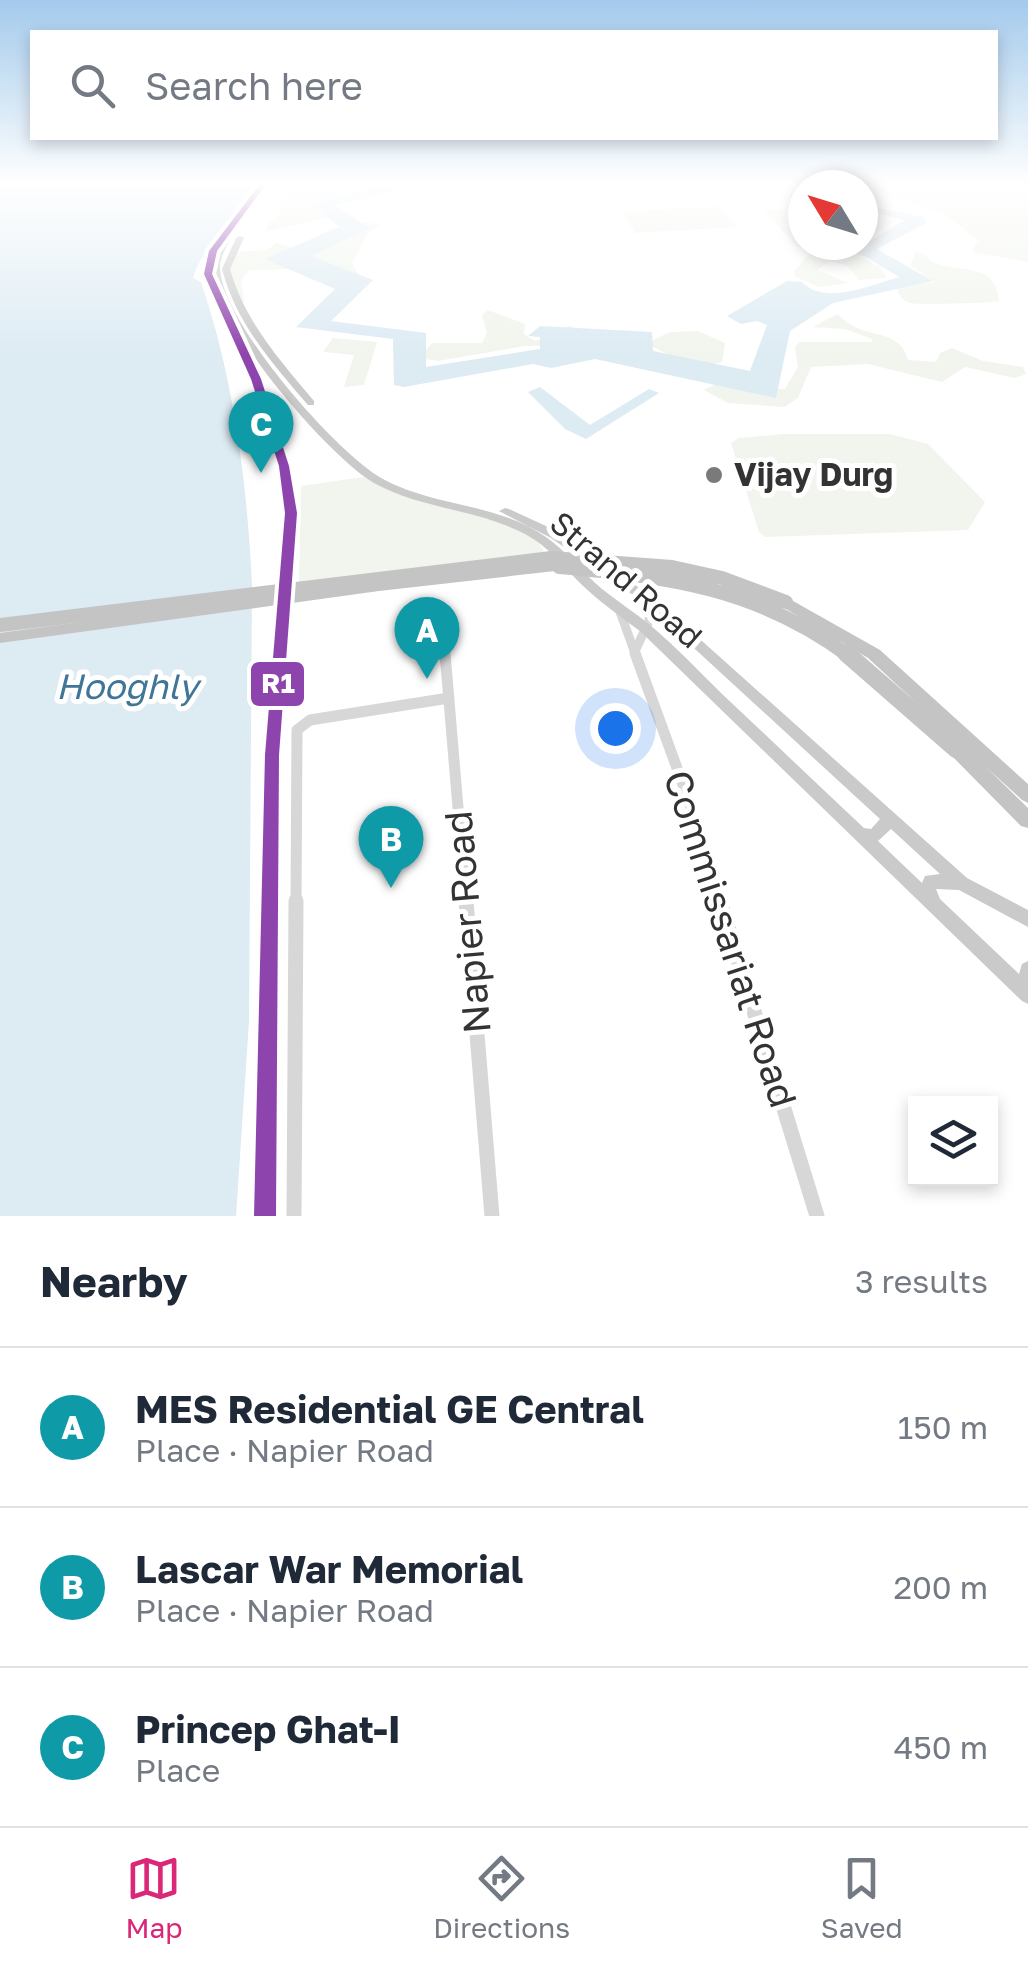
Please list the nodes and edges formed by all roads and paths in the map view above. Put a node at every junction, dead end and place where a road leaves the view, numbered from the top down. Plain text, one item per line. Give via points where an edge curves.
1 (229, 241) edge
2 (239, 241) edge
3 (227, 292) junction
4 (650, 600) junction
5 (619, 607) junction
6 (0, 625) edge
7 (444, 627) dead end
8 (646, 629) junction
9 (0, 638) edge
10 (636, 649) junction
11 (718, 660) junction
12 (686, 668) junction
13 (449, 698) junction
14 (1028, 795) edge
15 (890, 820) junction
16 (1028, 820) edge
17 (861, 834) junction
18 (960, 883) junction
19 (932, 901) junction
20 (1028, 920) edge
21 (1028, 970) edge
22 (1028, 980) edge
23 (1028, 995) edge
24 (294, 1216) edge
25 (492, 1216) edge
26 (817, 1216) edge

1 - 3 main road via 216,267
2 - 3 main road via 227,259
3 - 4 main road, Strand Road via 365,464 406,485 534,524
3 - 5 main road, Strand Road via 252,349 352,464 400,491 466,506 531,532
4 - 8 street
4 - 11 main road, Strand Road
5 - 8 main road, Strand Road
5 - 10 street, Commissariat Road
6 - 14 highway, bridge via 551,558 672,567 786,602 837,629 911,684
7 - 13 street, Napier Road
8 - 10 street
8 - 12 main road, Strand Road
9 - 16 highway, bridge via 558,567 678,579 774,609 843,647
10 - 26 street, Commissariat Road
11 - 12 main road
11 - 15 main road, Strand Road
12 - 17 main road, Strand Road
13 - 24 street via 310,720 297,730
13 - 25 street, Napier Road
15 - 17 main road via 874,836
15 - 18 main road, Strand Road
17 - 19 main road, Strand Road
18 - 19 main road via 931,881
18 - 20 main road, Strand Road
19 - 23 main road, Strand Road
21 - 22 main road

